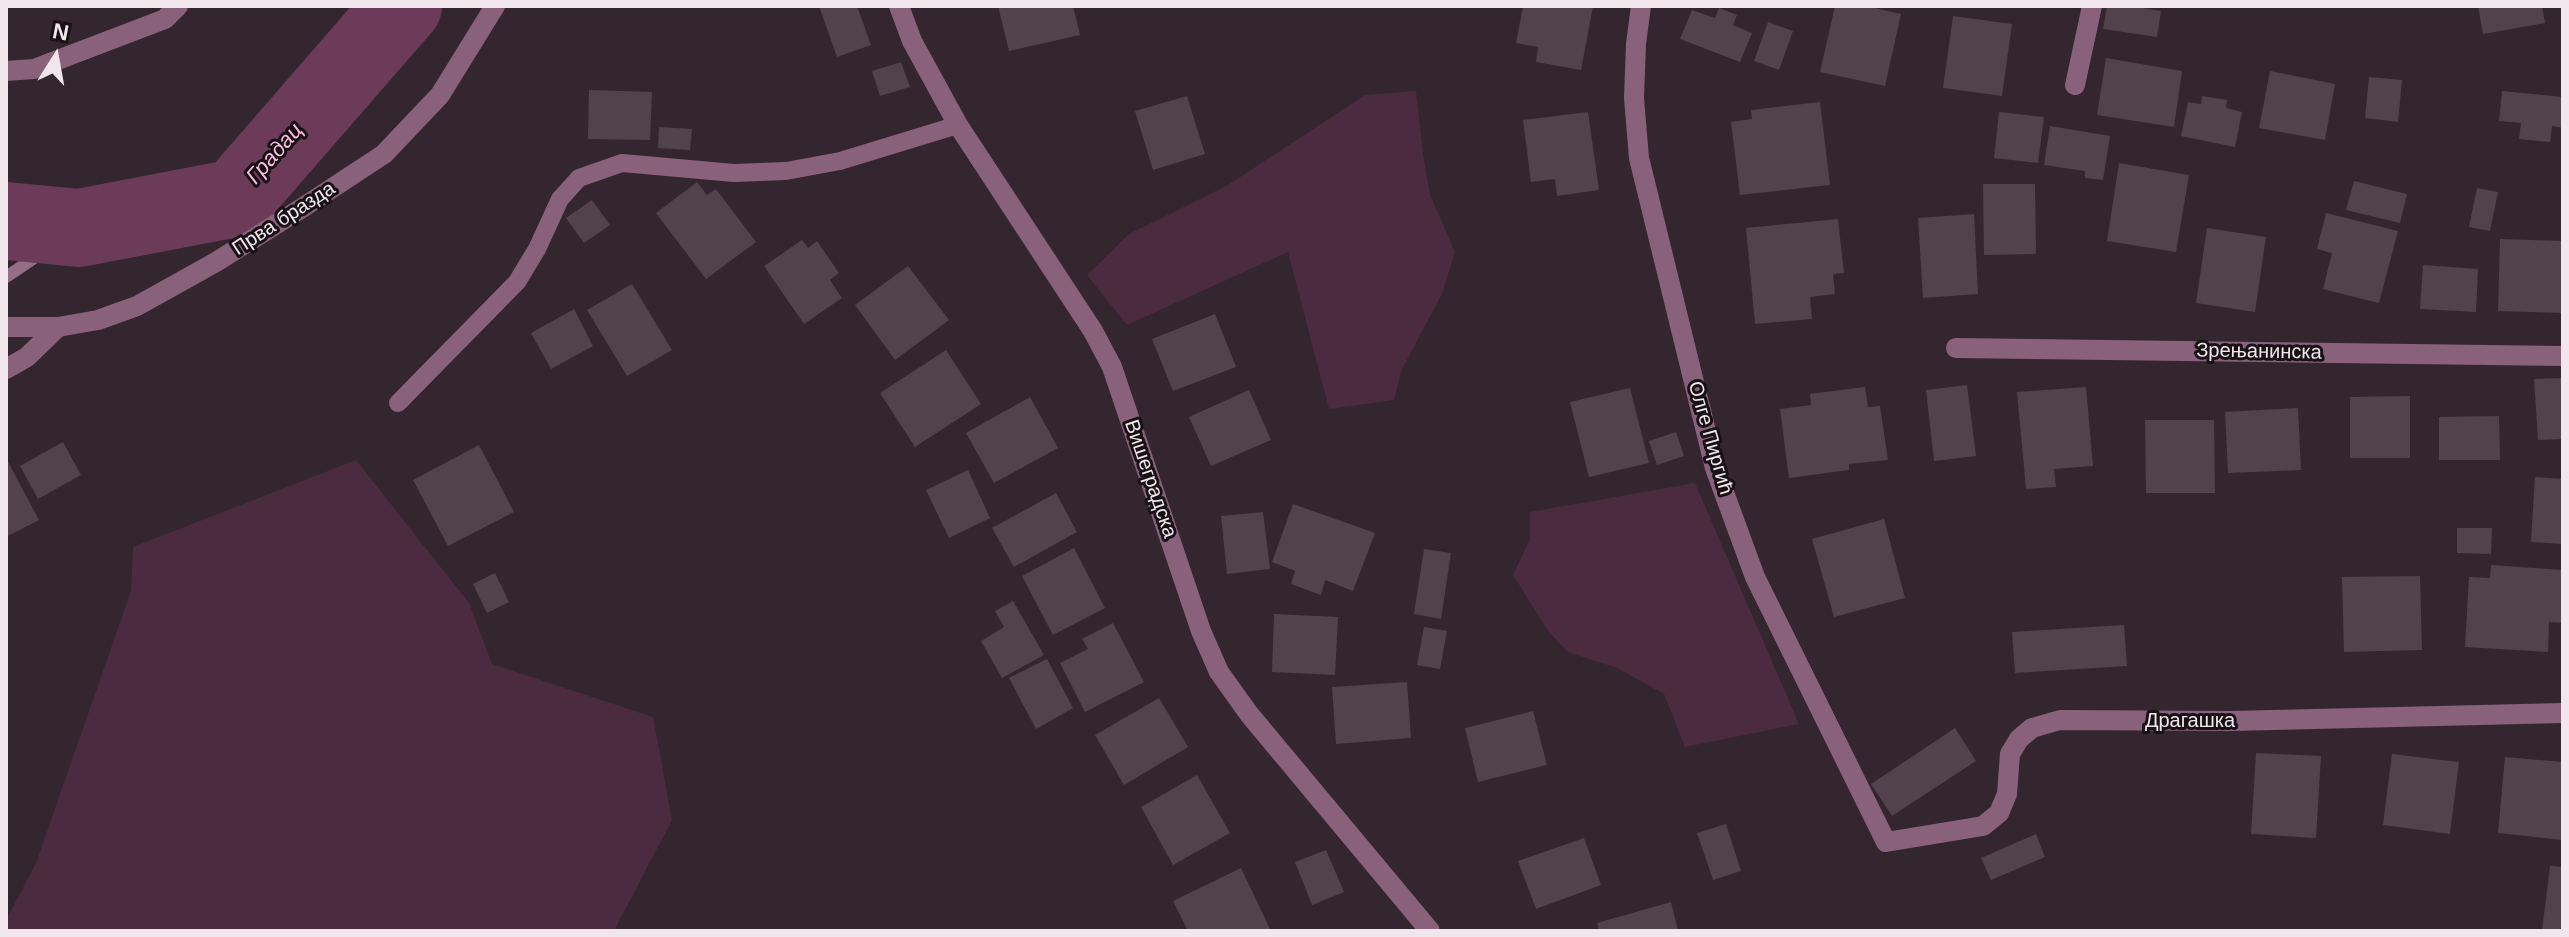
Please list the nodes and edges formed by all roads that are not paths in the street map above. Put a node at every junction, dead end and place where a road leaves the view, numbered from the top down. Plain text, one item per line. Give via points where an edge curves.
1 (178, 6) edge
2 (495, 6) edge
3 (899, 6) edge
4 (1641, 6) edge
5 (2092, 6) edge
6 (6, 71) edge
7 (2075, 85) dead end
8 (958, 125) junction
9 (6, 327) edge
10 (58, 327) junction
11 (1956, 348) dead end
12 (2563, 356) edge
13 (6, 369) edge
14 (398, 403) dead end
15 (2563, 713) edge
16 (1886, 842) joint
17 (1430, 931) edge

1 - 6 street via 165,19 34,69
2 - 10 street, Прва бразда via 440,95 384,154 137,306
3 - 8 street, Вишеградска
4 - 16 street, Олге Пиргић via 1634,98 1639,158 1715,468 1755,577
5 - 7 street
8 - 14 lane via 840,161 786,171 734,173 622,163 579,178 560,199 517,282
8 - 17 street, Вишеградска via 1112,367 1219,672
9 - 10 street, Прва бразда
10 - 13 street
11 - 12 street, Зрењанинска
15 - 16 street, Драгашка via 2060,720 2032,728 2019,739 2010,754 2007,794 1999,813 1983,826

